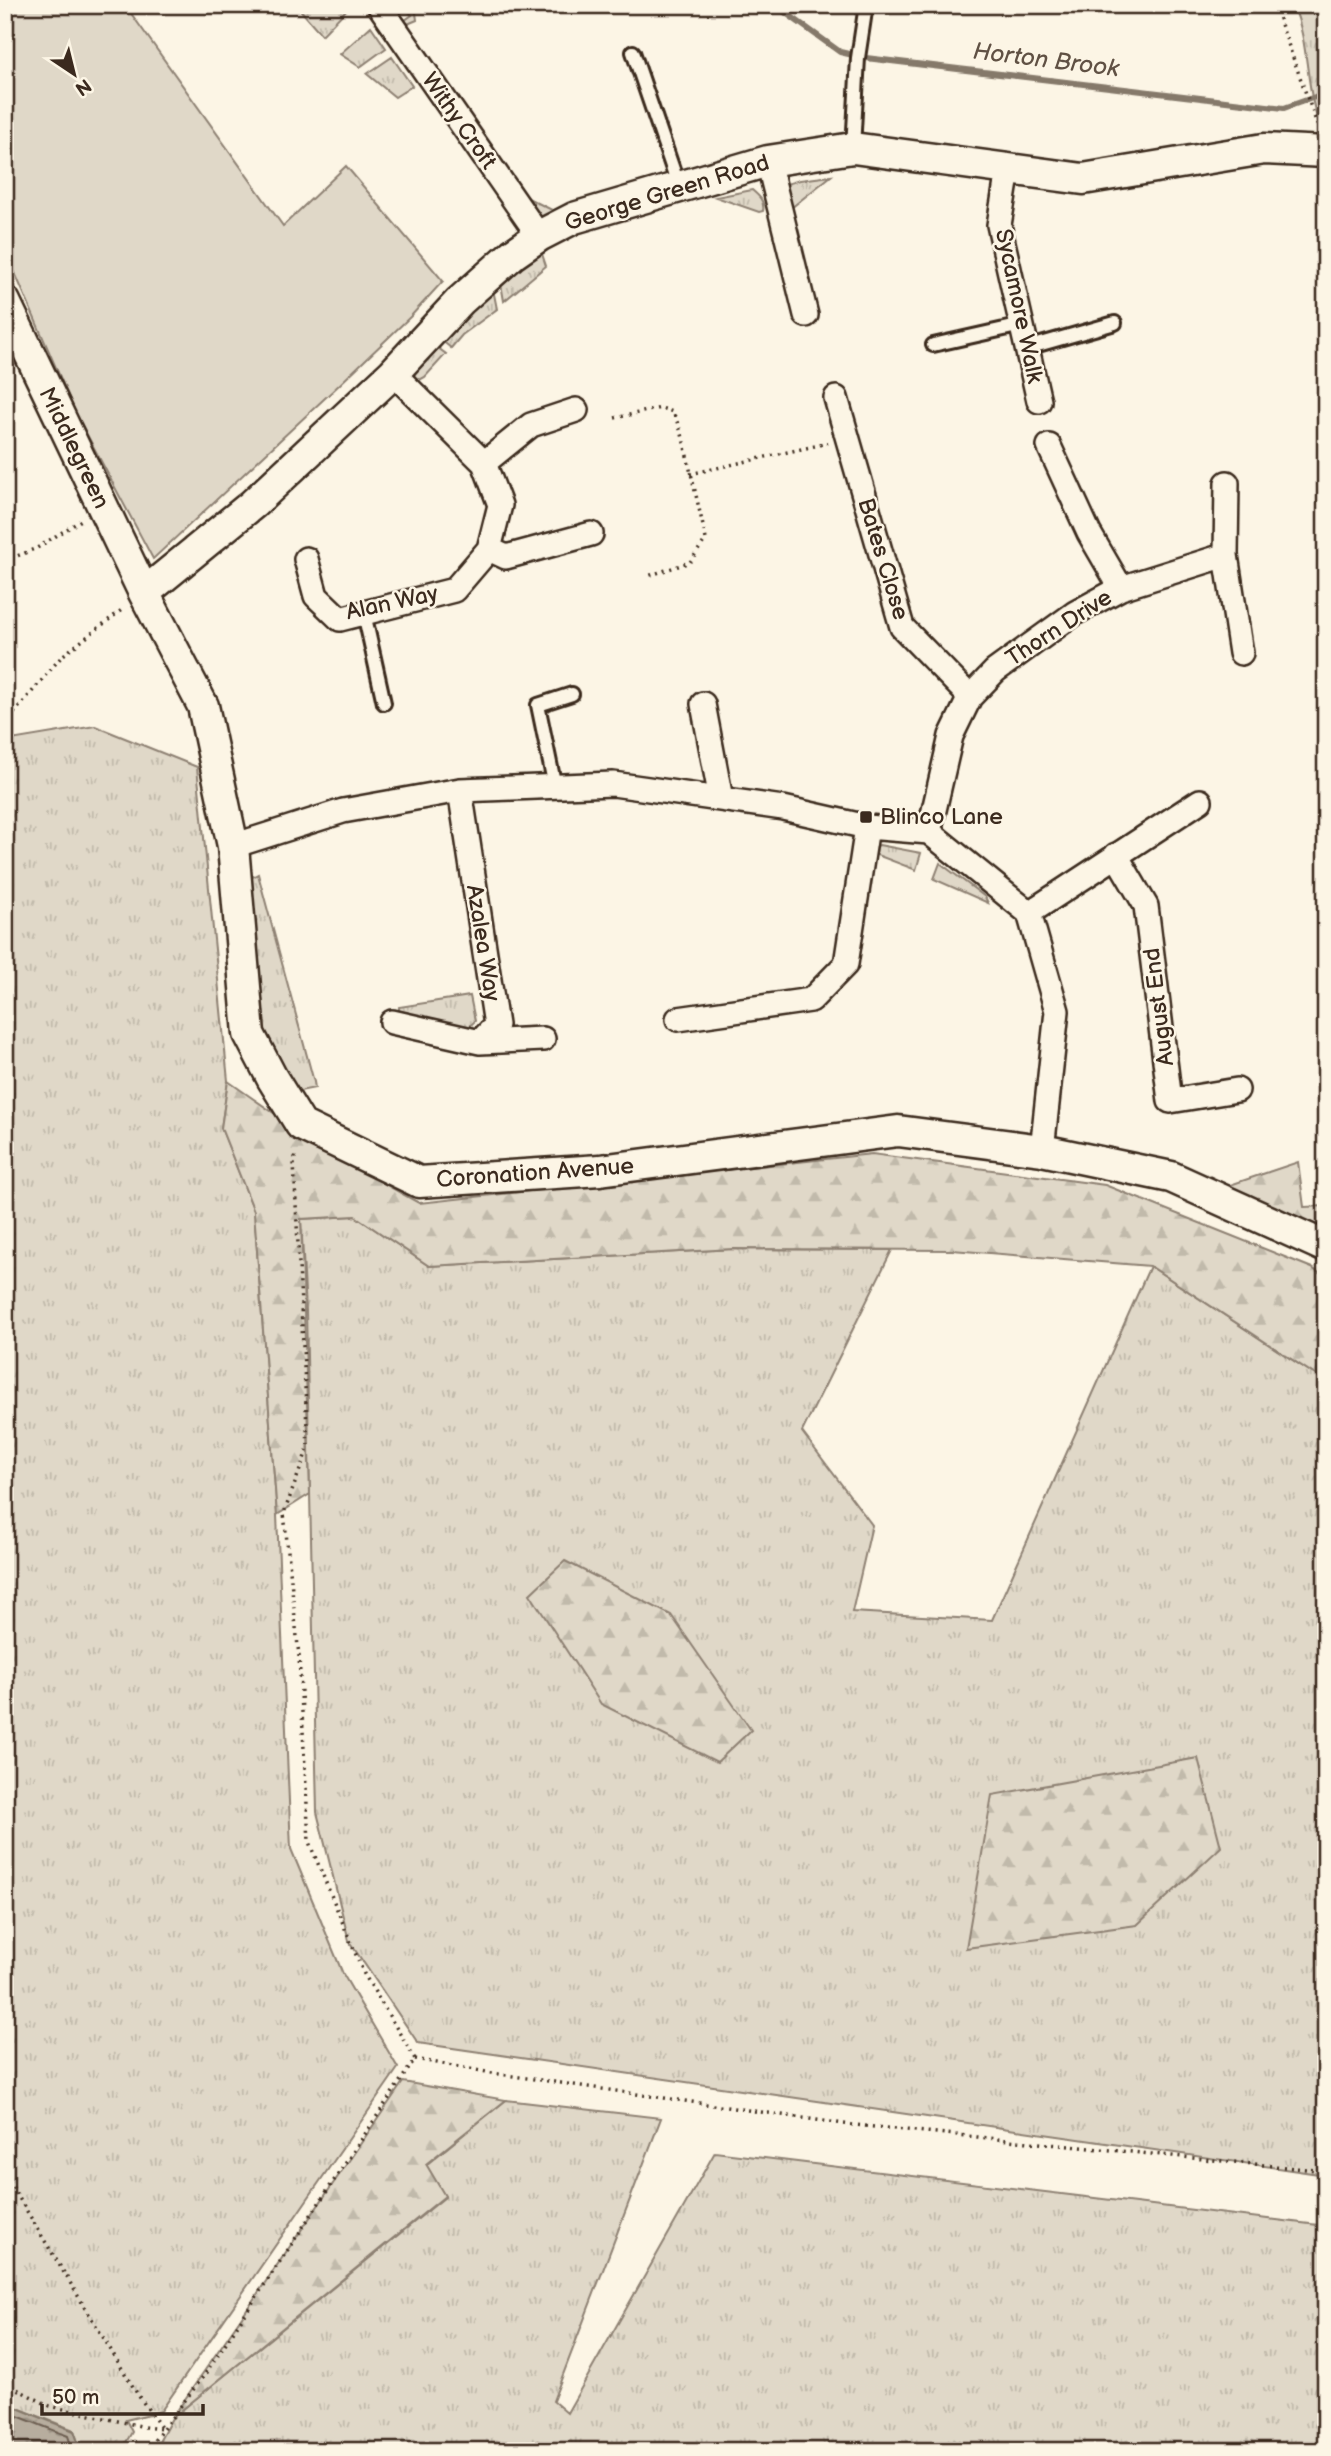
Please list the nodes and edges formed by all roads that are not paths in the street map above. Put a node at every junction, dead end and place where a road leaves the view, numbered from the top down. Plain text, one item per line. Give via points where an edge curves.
1 (379, 5) edge
2 (866, 5) edge
3 (633, 52) dead end
4 (1323, 144) edge
5 (853, 148) junction
6 (768, 161) junction
7 (1008, 170) junction
8 (679, 188) junction
9 (539, 236) junction
10 (5, 302) edge
11 (806, 315) dead end
12 (1115, 323) dead end
13 (1022, 326) junction
14 (933, 345) dead end
15 (1027, 348) junction
16 (393, 373) junction
17 (836, 398) dead end
18 (1039, 401) dead end
19 (576, 410) dead end
20 (1049, 446) dead end
21 (484, 463) junction
22 (1227, 483) dead end
23 (592, 534) dead end
24 (489, 549) junction
25 (1226, 555) junction
26 (306, 559) dead end
27 (1121, 588) junction
28 (144, 593) junction
29 (364, 613) junction
30 (1241, 653) dead end
31 (572, 694) dead end
32 (970, 696) junction
33 (384, 703) dead end
34 (703, 704) dead end
35 (555, 787) junction
36 (460, 790) junction
37 (721, 799) junction
38 (1200, 800) dead end
39 (867, 827) junction
40 (929, 832) junction
41 (233, 846) junction
42 (1116, 855) junction
43 (1029, 913) junction
44 (678, 1019) dead end
45 (392, 1022) dead end
46 (543, 1040) dead end
47 (480, 1042) junction
48 (1237, 1090) dead end
49 (1042, 1150) junction
50 (1326, 1247) edge

1 - 9 street, Withy Croft
2 - 5 lane
3 - 8 lane
4 - 7 street, George Green Road via 1083,178
5 - 6 street, George Green Road
5 - 7 street, George Green Road
6 - 8 street, George Green Road
6 - 11 street
7 - 13 street, Sycamore Walk via 999,225
8 - 9 street, George Green Road via 574,219
9 - 16 street, George Green Road via 460,301
10 - 28 street, Middlegreen
12 - 15 lane
13 - 14 lane
13 - 15 street, Sycamore Walk
15 - 18 street, Sycamore Walk
16 - 21 street, Alan Way
16 - 28 street, George Green Road via 254,504
17 - 32 street, Bates Close via 902,627
19 - 21 street via 531,425
20 - 27 street via 1088,533
21 - 24 street, Alan Way via 499,505
22 - 25 street
23 - 24 street via 506,557
24 - 29 street, Alan Way via 454,590
25 - 27 street, Thorn Drive
25 - 30 street
26 - 29 street, Alan Way via 316,596 340,619
27 - 32 street, Thorn Drive via 995,671
28 - 41 street via 203,706
29 - 33 lane
31 - 35 lane via 538,705
32 - 40 street, Thorn Drive via 951,736
34 - 37 street
35 - 36 street
35 - 37 street via 613,784
36 - 41 street via 343,811
36 - 47 street, Azalea Way via 496,1025
37 - 39 street
38 - 42 street
39 - 40 street
39 - 44 street via 846,964 811,1000
40 - 43 street
41 - 49 street, Coronation Avenue via 249,1034 272,1078 301,1125 419,1182 600,1170 898,1130
42 - 43 street
42 - 48 street, August End via 1146,906 1170,1101
43 - 49 street via 1057,1011
45 - 47 street
46 - 47 street
49 - 50 street, Coronation Avenue via 1171,1177

